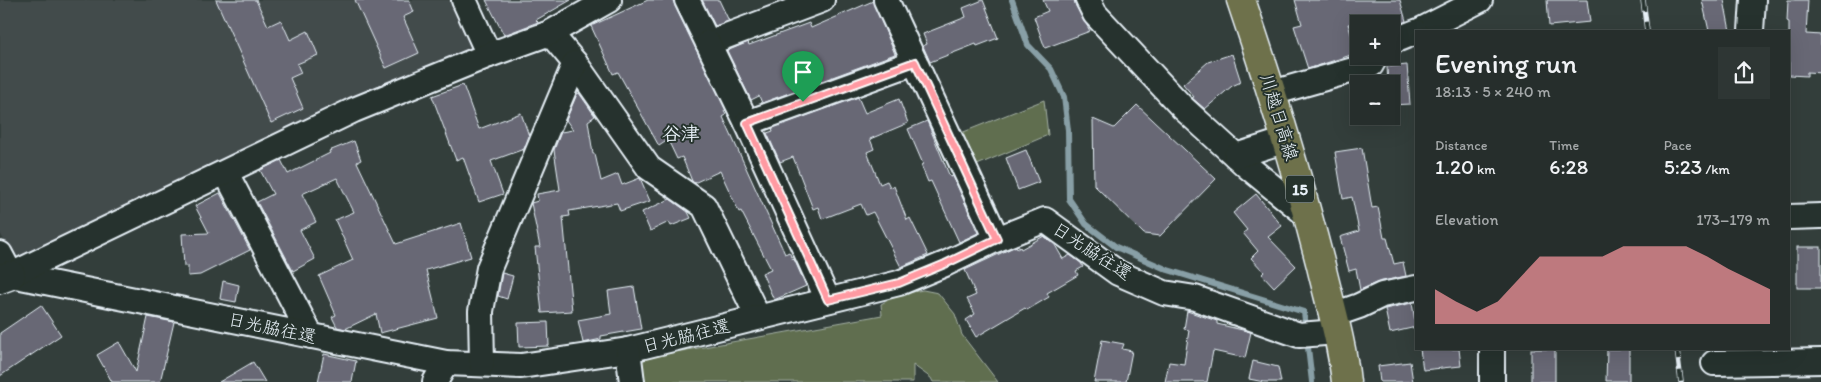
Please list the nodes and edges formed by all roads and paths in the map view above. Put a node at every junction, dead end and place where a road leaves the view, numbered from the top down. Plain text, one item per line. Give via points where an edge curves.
1 (464, 0) edge
2 (609, 0) edge
3 (687, 0) edge
4 (822, 0) edge
5 (886, 0) edge
6 (1088, 0) edge
7 (1241, 0) edge
8 (1480, 0) edge
9 (1753, 0) edge
10 (1422, 30) edge
11 (1751, 30) edge
12 (550, 33) junction
13 (1415, 33) edge
14 (1400, 39) edge
15 (708, 43) junction
16 (488, 55) junction
17 (915, 62) junction
18 (574, 63) junction
19 (1371, 65) edge
20 (1272, 93) junction
21 (747, 123) junction
22 (1286, 140) junction
23 (1236, 156) junction
24 (226, 173) junction
25 (1308, 216) junction
26 (1821, 216) edge
27 (1790, 217) edge
28 (997, 239) junction
29 (4, 269) edge
30 (1415, 288) edge
31 (828, 300) junction
32 (758, 317) junction
33 (1322, 329) junction
34 (311, 336) junction
35 (628, 350) junction
36 (1492, 350) edge
37 (1821, 361) edge
38 (482, 364) junction
39 (1714, 364) edge
40 (440, 372) edge
41 (524, 374) edge
42 (632, 382) edge
43 (1346, 382) edge
44 (1492, 382) edge

1 - 16 street
2 - 12 street
3 - 15 street
4 - 15 street
5 - 17 street
6 - 23 street via 1095,14 1183,108
7 - 20 main road, 川越日高線 / 15
8 - 10 street
9 - 11 street
12 - 16 street
12 - 18 street
13 - 14 street
15 - 21 street
16 - 24 street via 354,110
17 - 21 street
17 - 28 street
18 - 32 street via 649,168 704,206
18 - 38 street via 489,268 481,311
19 - 20 street
20 - 22 main road, 川越日高線 / 15
21 - 31 street
22 - 23 street
22 - 25 main road, 川越日高線 / 15
23 - 25 street
24 - 29 street
24 - 34 street
25 - 33 main road, 川越日高線 / 15
26 - 27 street
28 - 31 street, 日光脇往還 via 899,283
28 - 33 street, 日光脇往還 via 1045,220 1118,273 1164,293
29 - 34 street, 日光脇往還
30 - 33 street via 1382,295
31 - 32 street, 日光脇往還
32 - 35 street, 日光脇往還
33 - 43 main road, 川越日高線 / 15
34 - 40 street, 日光脇往還
35 - 41 street, 日光脇往還
35 - 42 street
36 - 44 street
37 - 39 street
38 - 40 street, 日光脇往還
38 - 41 street, 日光脇往還

